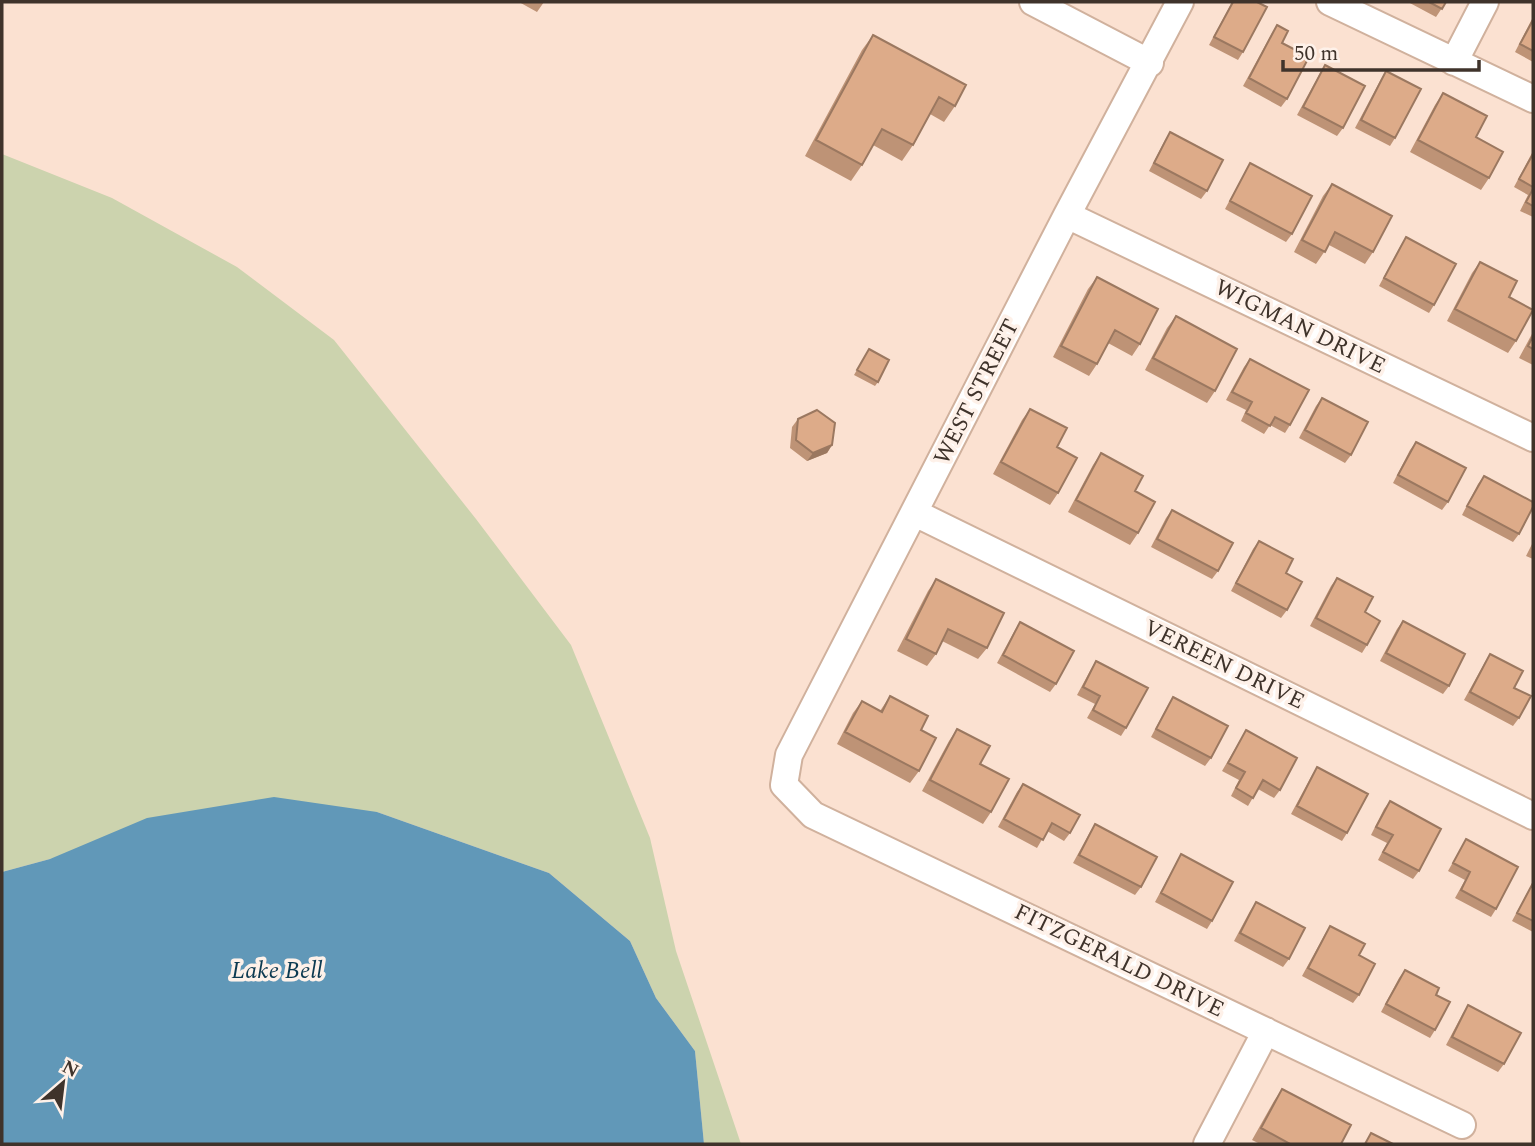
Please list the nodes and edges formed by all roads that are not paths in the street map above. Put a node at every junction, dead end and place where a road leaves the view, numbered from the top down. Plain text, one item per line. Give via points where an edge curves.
1 (1033, 2) edge
2 (1180, 2) edge
3 (1330, 2) edge
4 (1485, 2) edge
5 (1454, 62) junction
6 (1150, 63) junction
7 (1533, 99) edge
8 (1067, 215) junction
9 (1533, 438) edge
10 (915, 513) junction
11 (784, 785) joint
12 (1533, 816) edge
13 (1266, 1031) junction
14 (1462, 1125) dead end
15 (1207, 1144) edge

1 - 6 street
2 - 6 street, WEST STREET
3 - 5 street
4 - 5 street
5 - 7 street
6 - 8 street, WEST STREET
8 - 9 street, WIGMAN DRIVE
8 - 10 street, WEST STREET
10 - 11 street, WEST STREET via 789,755
10 - 12 street, VEREEN DRIVE
11 - 13 street, FITZGERALD DRIVE via 813,815
13 - 14 street, FITZGERALD DRIVE
13 - 15 street

